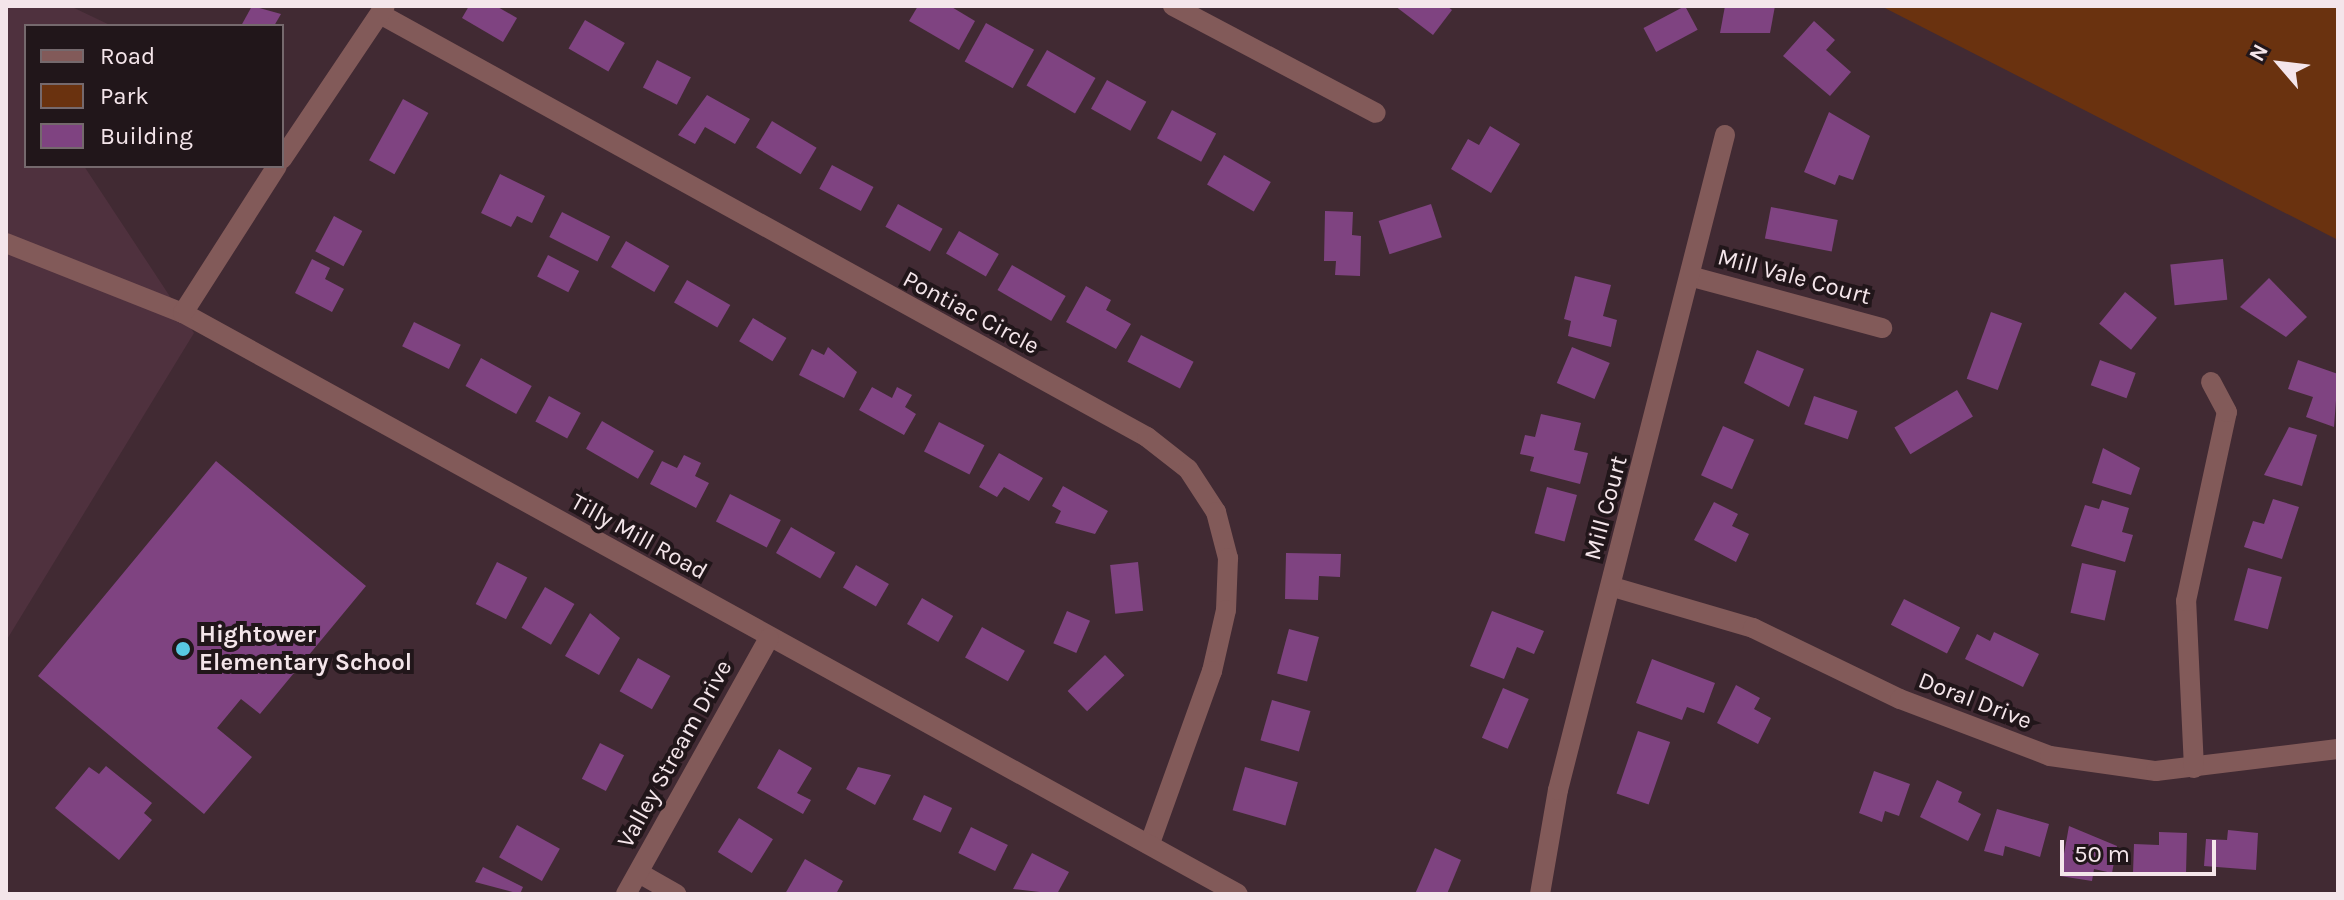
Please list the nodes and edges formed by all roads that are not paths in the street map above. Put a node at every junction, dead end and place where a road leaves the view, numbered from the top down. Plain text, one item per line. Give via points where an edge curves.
1 (1173, 6) edge
2 (382, 10) edge
3 (1376, 113) dead end
4 (1725, 135) dead end
5 (284, 156) edge
6 (276, 168) edge
7 (6, 243) edge
8 (1693, 277) junction
9 (183, 313) junction
10 (1882, 328) dead end
11 (2211, 382) dead end
12 (1613, 587) junction
13 (769, 638) junction
14 (2338, 749) edge
15 (2194, 768) junction
16 (1150, 843) junction
17 (639, 873) junction
18 (626, 894) edge
19 (676, 894) edge
20 (1238, 894) edge
21 (1540, 894) edge

1 - 3 street
2 - 5 street
2 - 16 street, Pontiac Circle via 1147,437 1188,469 1216,512 1225,546 1226,610 1212,671
4 - 8 street, Mill Court
6 - 9 street
7 - 9 street, Tilly Mill Road
8 - 10 street, Mill Vale Court
8 - 12 street, Mill Court
9 - 13 street, Tilly Mill Road
11 - 15 street via 2227,412 2186,601
12 - 15 street, Doral Drive via 1753,628 2011,746 2105,766
12 - 21 street, Mill Court via 1558,790
13 - 16 street, Tilly Mill Road
13 - 17 street, Valley Stream Drive
14 - 15 street, Doral Drive
16 - 20 street, Tilly Mill Road
17 - 18 street, Valley Stream Drive
17 - 19 street

